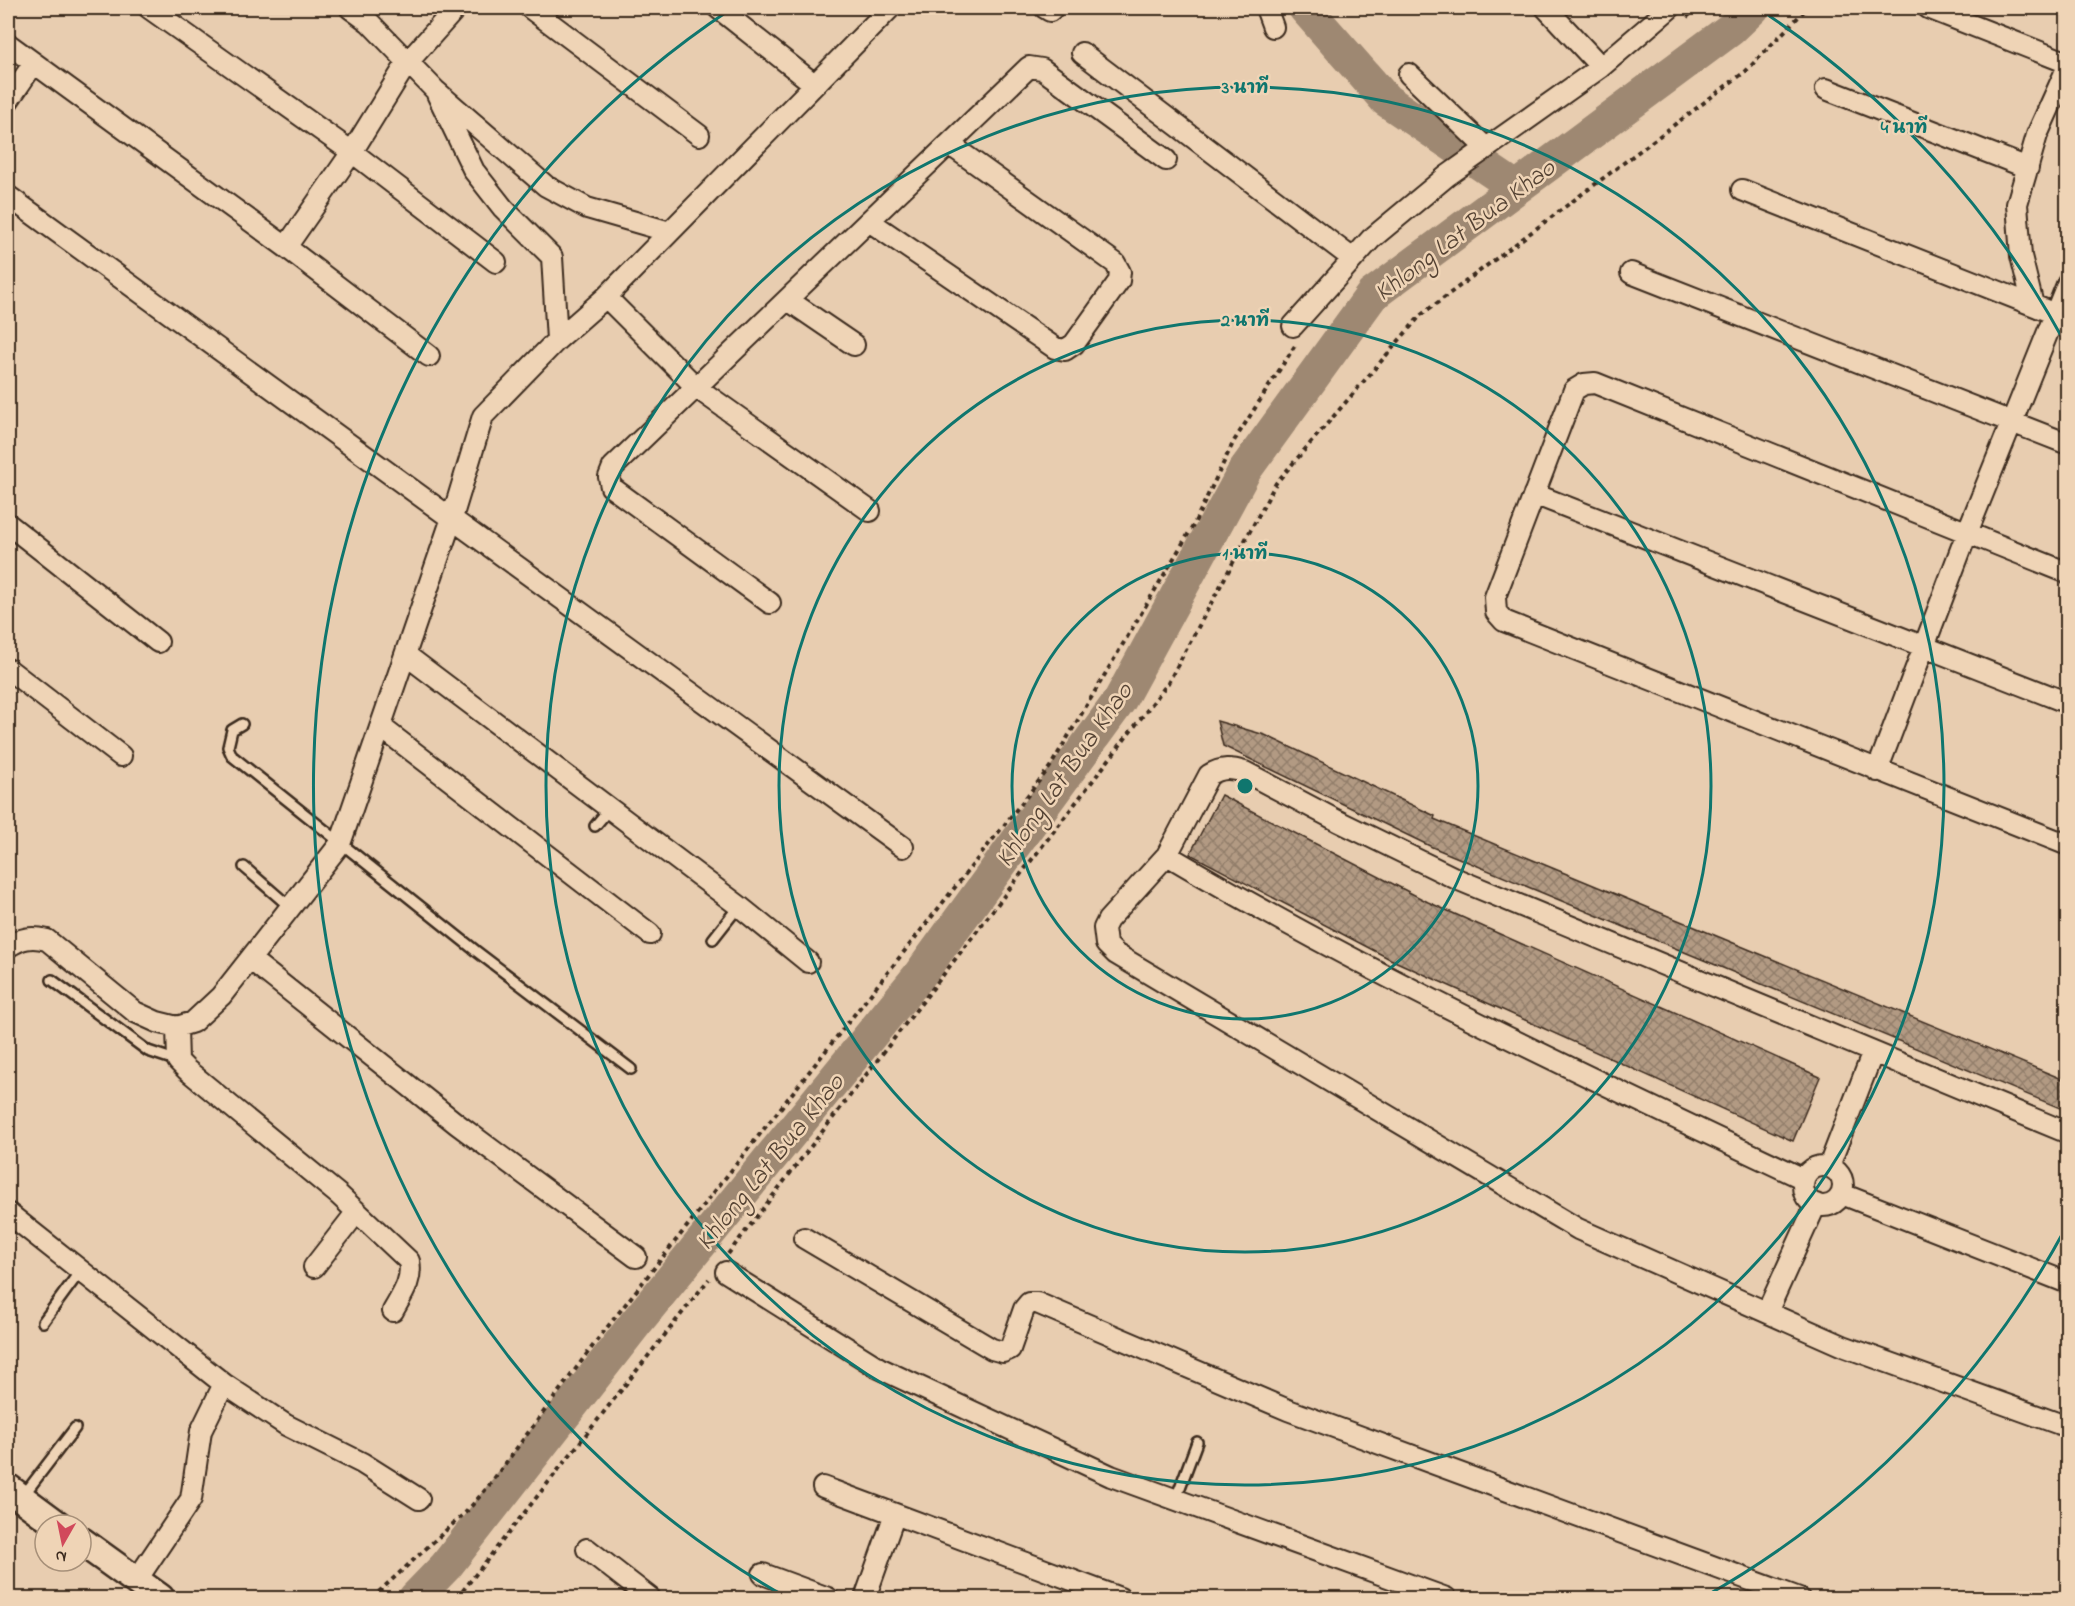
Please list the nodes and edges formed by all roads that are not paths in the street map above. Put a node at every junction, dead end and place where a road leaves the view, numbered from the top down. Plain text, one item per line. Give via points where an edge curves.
1 (149, 8) edge
2 (350, 8) edge
3 (456, 8) edge
4 (530, 8) edge
5 (718, 8) edge
6 (890, 8) edge
7 (1045, 8) edge
8 (1053, 8) edge
9 (1266, 8) edge
10 (1546, 8) edge
11 (1928, 8) edge
12 (1675, 15) edge
13 (1273, 27) dead end
14 (8, 44) edge
15 (1082, 53) dead end
16 (34, 63) junction
17 (407, 63) junction
18 (2067, 64) edge
19 (1601, 67) junction
20 (1409, 74) dead end
21 (814, 84) junction
22 (1826, 89) dead end
23 (435, 90) junction
24 (8, 101) edge
25 (699, 135) dead end
26 (949, 144) junction
27 (1491, 144) junction
28 (352, 152) junction
29 (1166, 160) dead end
30 (2028, 168) junction
31 (1742, 190) dead end
32 (8, 196) edge
33 (869, 221) junction
34 (670, 232) junction
35 (286, 247) junction
36 (1353, 260) junction
37 (496, 262) dead end
38 (1631, 273) dead end
39 (2067, 282) edge
40 (606, 297) junction
41 (788, 300) junction
42 (2033, 305) junction
43 (2061, 316) edge
44 (1297, 332) road end
45 (557, 340) junction
46 (854, 345) dead end
47 (429, 356) dead end
48 (697, 388) junction
49 (2011, 422) junction
50 (2067, 444) edge
51 (1534, 494) junction
52 (870, 511) dead end
53 (452, 518) junction
54 (8, 524) edge
55 (1967, 533) junction
56 (2067, 573) edge
57 (770, 603) dead end
58 (158, 642) dead end
59 (1923, 647) junction
60 (406, 655) junction
61 (8, 669) edge
62 (2067, 704) edge
63 (242, 724) dead end
64 (381, 727) junction
65 (121, 756) dead end
66 (1877, 771) junction
67 (610, 808) junction
68 (595, 826) dead end
69 (340, 844) junction
70 (2067, 845) edge
71 (903, 847) dead end
72 (1167, 855) junction
73 (244, 867) dead end
74 (739, 906) junction
75 (290, 907) junction
76 (650, 934) dead end
77 (12, 939) edge
78 (713, 939) dead end
79 (250, 959) junction
80 (808, 962) dead end
81 (52, 980) dead end
82 (177, 1027) junction
83 (1873, 1053) junction
84 (178, 1061) junction
85 (631, 1069) dead end
86 (2067, 1133) edge
87 (1829, 1166) junction
88 (1804, 1179) junction
89 (1842, 1194) junction
90 (1816, 1204) junction
91 (8, 1213) edge
92 (356, 1213) junction
93 (804, 1238) dead end
94 (636, 1257) dead end
95 (314, 1267) dead end
96 (722, 1268) road end
97 (81, 1270) junction
98 (2067, 1282) edge
99 (393, 1311) dead end
100 (1767, 1312) junction
101 (43, 1322) dead end
102 (224, 1384) junction
103 (2067, 1427) edge
104 (75, 1428) dead end
105 (1197, 1443) dead end
106 (823, 1487) dead end
107 (14, 1493) edge
108 (419, 1499) dead end
109 (1175, 1501) junction
110 (42, 1513) edge
111 (895, 1514) junction
112 (587, 1549) dead end
113 (93, 1550) edge
114 (763, 1574) dead end
115 (136, 1581) junction
116 (160, 1599) edge
117 (650, 1599) edge
118 (828, 1599) edge
119 (865, 1599) edge
120 (1120, 1599) edge
121 (1446, 1599) edge
122 (1798, 1599) edge

1 - 28 street
2 - 17 street via 369,22
3 - 17 street
4 - 25 street
5 - 21 street
6 - 21 street
7 - 8 street
9 - 13 street
10 - 19 street
11 - 18 street
12 - 19 street
14 - 16 street
15 - 36 street
16 - 24 street
16 - 35 street
17 - 23 street
17 - 28 street
18 - 30 street via 2037,135
19 - 27 street
20 - 27 street
21 - 34 street
22 - 30 street
23 - 34 street via 546,186 587,208
23 - 45 street via 474,171 503,208 552,257
26 - 29 street via 1029,67 1042,69
26 - 33 street
26 - 33 street via 1115,263 1119,281 1074,344 1065,350 1055,348
27 - 36 street via 1371,239
28 - 35 street
28 - 37 street
30 - 42 street via 2017,204 2021,256
31 - 42 street
32 - 53 street
33 - 41 street
34 - 40 street
35 - 47 street
36 - 44 street
38 - 49 street
39 - 43 street
40 - 45 street
40 - 48 street
41 - 46 street
41 - 48 street
42 - 43 street
43 - 49 street
45 - 53 street via 483,416
48 - 52 street
48 - 57 street via 613,467 611,487
49 - 50 street
49 - 55 street
51 - 55 street via 1574,390 1595,383
51 - 59 street
51 - 66 street via 1495,597 1496,612 1504,621
53 - 60 street
53 - 71 street
54 - 58 street
55 - 56 street
55 - 59 street
59 - 62 street
59 - 66 street
60 - 64 street
60 - 67 street
61 - 65 street
63 - 69 lane via 232,730 228,747 232,756
64 - 69 street
64 - 76 street
66 - 70 street
67 - 68 lane
67 - 74 street
69 - 75 street
69 - 85 lane
72 - 83 street via 1209,775 1231,768 1459,880
72 - 88 street via 1395,982 1608,1088
72 - 100 street via 1108,920 1104,928 1106,944 1116,954 1578,1229
73 - 75 lane
74 - 78 lane
74 - 80 street
75 - 79 street
77 - 82 street via 47,940 135,1012
79 - 82 street via 221,996 193,1022
79 - 94 street via 457,1124
81 - 84 lane via 148,1052
82 - 84 street
83 - 86 street
83 - 87 street
84 - 92 street
87 - 88 street via 1817,1166
87 - 89 street via 1840,1174
88 - 90 street via 1805,1194
89 - 90 street via 1831,1204
89 - 98 street
90 - 100 street
91 - 97 street
92 - 95 street
92 - 99 street via 409,1261 408,1284
93 - 122 street via 992,1349 1010,1349 1024,1309 1029,1303 1037,1303 1288,1410
96 - 109 street via 879,1368 1111,1476
97 - 101 lane
97 - 102 street
100 - 103 street via 1843,1346
102 - 108 street via 286,1425 362,1462
102 - 115 street via 201,1431 191,1499
104 - 107 lane
105 - 109 lane
106 - 111 street
107 - 110 street
109 - 121 street
111 - 119 street
111 - 120 street
112 - 117 street
113 - 115 street
114 - 118 street
115 - 116 street

